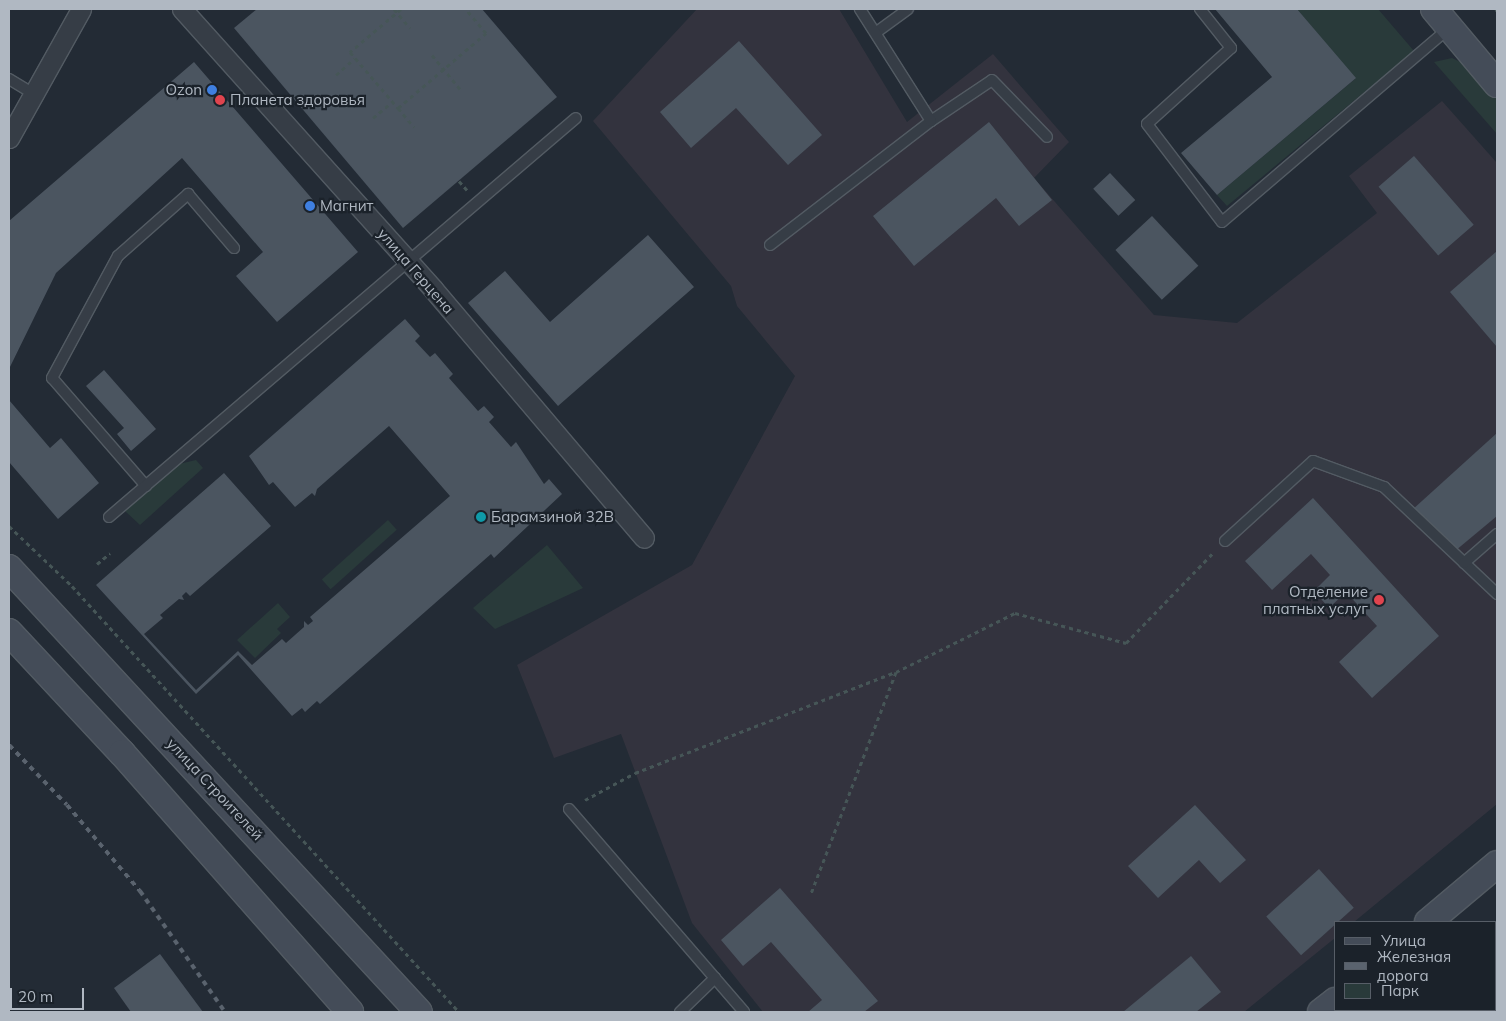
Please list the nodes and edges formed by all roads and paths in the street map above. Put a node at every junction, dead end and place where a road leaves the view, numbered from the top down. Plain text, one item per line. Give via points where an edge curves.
1 (81, 9) edge
2 (182, 9) edge
3 (401, 9) edge
4 (466, 9) edge
5 (860, 9) edge
6 (908, 9) edge
7 (1200, 9) edge
8 (395, 10) edge
9 (1442, 18) edge
10 (410, 28) dead end
11 (878, 31) junction
12 (432, 55) dead end
13 (355, 58) junction
14 (444, 69) junction
15 (336, 75) dead end
16 (9, 79) edge
17 (1497, 84) edge
18 (460, 88) dead end
19 (34, 94) junction
20 (392, 102) junction
21 (398, 108) junction
22 (373, 118) dead end
23 (576, 118) dead end
24 (931, 120) junction
25 (414, 128) dead end
26 (1047, 137) dead end
27 (9, 138) edge
28 (770, 245) dead end
29 (234, 248) dead end
30 (409, 262) junction
31 (146, 486) junction
32 (109, 517) dead end
33 (9, 526) edge
34 (1497, 534) edge
35 (644, 538) dead end
36 (1224, 541) joint
37 (110, 554) dead end
38 (1464, 563) junction
39 (97, 564) dead end
40 (9, 568) edge
41 (1497, 594) edge
42 (9, 632) edge
43 (896, 672) junction
44 (569, 809) joint
45 (1497, 864) edge
46 (811, 893) dead end
47 (1429, 921) edge
48 (715, 978) junction
49 (1334, 1002) edge
50 (350, 1012) edge
51 (419, 1012) edge
52 (459, 1012) edge
53 (680, 1012) edge
54 (744, 1012) edge
55 (1321, 1012) edge

1 - 19 street
2 - 30 street, улица Герцена
3 - 8 path
4 - 14 path via 486,33
5 - 11 lane
6 - 11 lane
7 - 9 lane via 1231,48 1147,124 1222,222
8 - 10 path
8 - 13 path via 350,52
9 - 17 main road
11 - 24 lane
12 - 14 path
13 - 15 path
13 - 20 path
14 - 18 path
14 - 21 path
16 - 19 lane
19 - 27 street
20 - 21 path
20 - 22 path
21 - 25 path
23 - 30 lane
24 - 26 lane via 992,80
24 - 28 lane
29 - 31 lane via 188,194 118,256 52,378
30 - 31 lane
30 - 35 street, улица Герцена
31 - 32 lane
33 - 52 path via 79,593
34 - 38 lane
36 - 38 lane via 1313,461 1384,487
36 - 43 path via 1126,643 1015,614
37 - 39 path
38 - 41 lane
40 - 51 main road, улица Строителей
42 - 50 main road via 122,753
43 - 44 path via 636,773
43 - 46 path
44 - 48 lane
45 - 47 main road
48 - 53 lane
48 - 54 lane
49 - 55 main road

